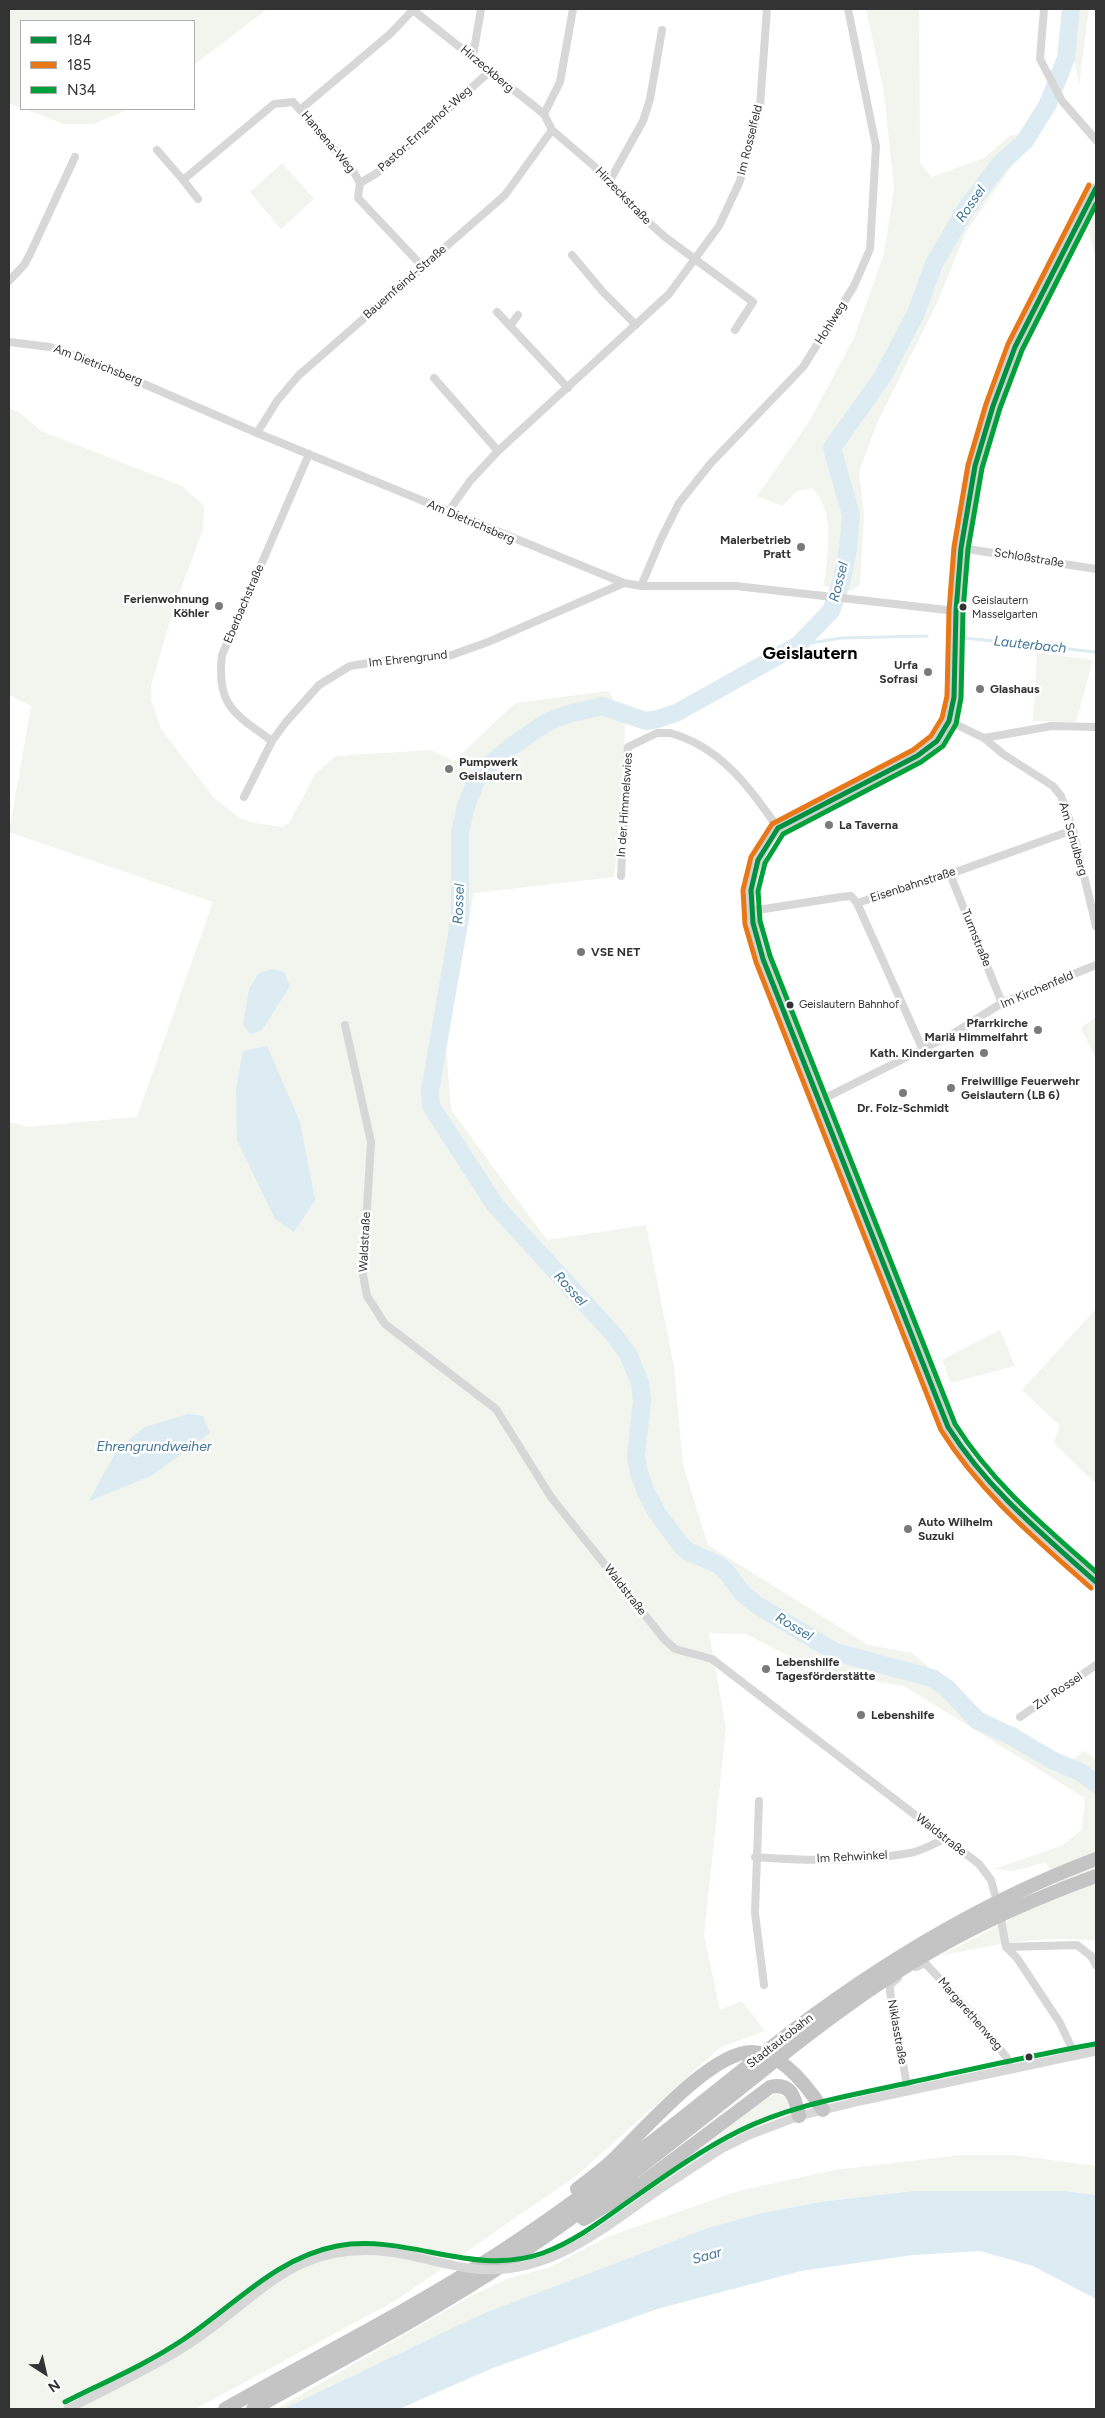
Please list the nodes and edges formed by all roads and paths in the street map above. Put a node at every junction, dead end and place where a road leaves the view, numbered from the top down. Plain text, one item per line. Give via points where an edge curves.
1 (481, 9) edge
2 (573, 9) edge
3 (767, 9) edge
4 (848, 9) edge
5 (1044, 9) edge
6 (662, 30) dead end
7 (473, 56) junction
8 (489, 72) junction
9 (301, 109) junction
10 (544, 114) junction
11 (552, 130) junction
12 (1096, 140) edge
13 (156, 150) dead end
14 (75, 157) dead end
15 (183, 180) junction
16 (360, 182) junction
17 (609, 182) junction
18 (1096, 188) edge
19 (198, 199) dead end
20 (572, 255) dead end
21 (696, 260) junction
22 (422, 266) junction
23 (9, 281) edge
24 (497, 312) dead end
25 (518, 315) dead end
26 (636, 325) junction
27 (510, 326) junction
28 (735, 330) dead end
29 (9, 342) edge
30 (434, 378) dead end
31 (568, 388) junction
32 (257, 433) junction
33 (498, 450) junction
34 (309, 454) junction
35 (448, 512) junction
36 (961, 548) junction
37 (1096, 569) edge
38 (624, 583) junction
39 (641, 586) junction
40 (956, 611) junction
41 (949, 721) junction
42 (1096, 727) edge
43 (984, 738) junction
44 (272, 741) junction
45 (244, 797) dead end
46 (778, 828) junction
47 (1073, 830) junction
48 (950, 874) junction
49 (621, 876) dead end
50 (857, 903) junction
51 (752, 911) junction
52 (1096, 926) edge
53 (1096, 965) edge
54 (1002, 1003) junction
55 (345, 1025) dead end
56 (923, 1050) junction
57 (819, 1101) junction
58 (1096, 1582) edge
59 (1096, 1665) edge
60 (1020, 1717) dead end
61 (759, 1801) dead end
62 (946, 1838) junction
63 (755, 1856) junction
64 (1096, 1859) edge
65 (1096, 1876) edge
66 (1006, 1947) junction
67 (925, 1963) joint
68 (1096, 1965) edge
69 (764, 1985) dead end
70 (1096, 2051) edge
71 (1075, 2055) junction
72 (1011, 2069) junction
73 (753, 2070) junction
74 (908, 2091) junction
75 (823, 2110) junction
76 (799, 2116) junction
77 (514, 2243) junction
78 (514, 2258) junction
79 (437, 2297) junction
80 (68, 2409) edge
81 (225, 2409) edge
82 (253, 2409) edge

1 - 7 street
2 - 10 street via 560,82
3 - 21 street, Im Rosselfeld via 760,106 750,147 740,181 719,226
4 - 39 street, Hohlweg via 876,146 870,249 854,286 803,367 712,463 679,503
5 - 12 street via 1040,59 1062,101
6 - 17 street via 643,121
7 - 8 street, Hirzeckberg
7 - 9 street, Hirzeckberg via 413,10 390,34
8 - 10 street, Hirzeckberg
8 - 16 street, Pastor-Ernzerhof-Weg via 377,173
9 - 15 street, Hansena-Weg via 293,102 274,104
9 - 16 street, Hansena-Weg
10 - 11 street, Hirzeckberg
11 - 17 street, Hirzeckstraße
11 - 22 street, Bauernfeind-Straße via 505,195
13 - 15 street
14 - 23 street via 30,254
15 - 19 street
16 - 22 street, Hansena-Weg via 358,198
17 - 21 street, Hirzeckstraße via 644,218
18 - 36 main road via 1015,347 975,466
20 - 26 street
21 - 26 street, Im Rosselfeld via 669,294
21 - 28 street via 753,302
22 - 32 street, Bauernfeind-Straße via 298,376
24 - 27 street
25 - 27 street
26 - 31 street, Im Rosselfeld
27 - 31 street
29 - 32 street, Am Dietrichsberg via 50,347 86,359
30 - 33 street
31 - 33 street, Im Rosselfeld
32 - 34 street, Am Dietrichsberg
33 - 35 street, Im Rosselfeld via 470,480
34 - 35 street, Am Dietrichsberg
34 - 44 street, Eberbachstraße via 222,655 220,687 228,704
35 - 38 street, Am Dietrichsberg
36 - 37 street, Schloßstraße
36 - 40 main road
38 - 39 street, Am Dietrichsberg
38 - 44 street, Im Ehrengrund via 446,657 350,666 319,685
39 - 40 street, Am Dietrichsberg via 736,586
40 - 41 main road via 954,697
41 - 43 street, Am Schulberg
41 - 46 main road via 937,741 917,756
42 - 43 street via 1052,726
43 - 47 street, Am Schulberg via 1053,786 1066,808
44 - 45 street, Im Ehrengrund
46 - 49 street, In der Himmelswies via 752,791 721,759 701,745 669,733 656,733 628,747
46 - 51 main road via 763,848 755,870 749,893
47 - 48 street, Eisenbahnstraße
47 - 52 street, Am Schulberg
48 - 50 street, Eisenbahnstraße
48 - 54 street, Turmstraße
50 - 51 street, Eisenbahnstraße via 851,896
50 - 56 street
51 - 57 main road via 753,929 763,958
53 - 54 street, Im Kirchenfeld
54 - 56 street, Im Kirchenfeld
55 - 62 street, Waldstraße via 371,1142 363,1275 367,1296 385,1324 496,1409 552,1497 664,1639 675,1649 712,1659
56 - 57 street, Im Kirchenfeld
57 - 58 main road via 948,1427 988,1481
59 - 60 street, Zur Rossel
61 - 63 street
62 - 63 street, Im Rehwinkel via 912,1853 836,1860
62 - 66 street, Waldstraße via 979,1864 991,1880
63 - 69 street via 755,1913
64 - 73 highway, Stadtautobahn, bridge via 1000,1900 929,1938 825,2006
65 - 73 highway, bridge via 1037,1898 937,1948 887,1978
66 - 68 street via 1077,1945 1091,1956
66 - 71 street via 1017,1958 1060,2023
67 - 72 street, Margarethenweg via 975,2017 1007,2058
67 - 74 street, Niklasstraße via 890,1985
70 - 71 street
71 - 72 street
72 - 74 street
73 - 77 highway, Stadtautobahn
73 - 78 highway via 606,2194
74 - 75 street
75 - 76 street
75 - 77 highway via 780,2061 753,2052 733,2055 709,2069 613,2160
76 - 78 highway via 787,2087 770,2087 641,2184
76 - 80 street, bridge via 721,2149 592,2236 534,2265 513,2269 467,2268 368,2250 337,2253 294,2267 274,2278 180,2350
77 - 79 highway, Stadtautobahn
78 - 79 highway
79 - 81 highway
79 - 82 highway

